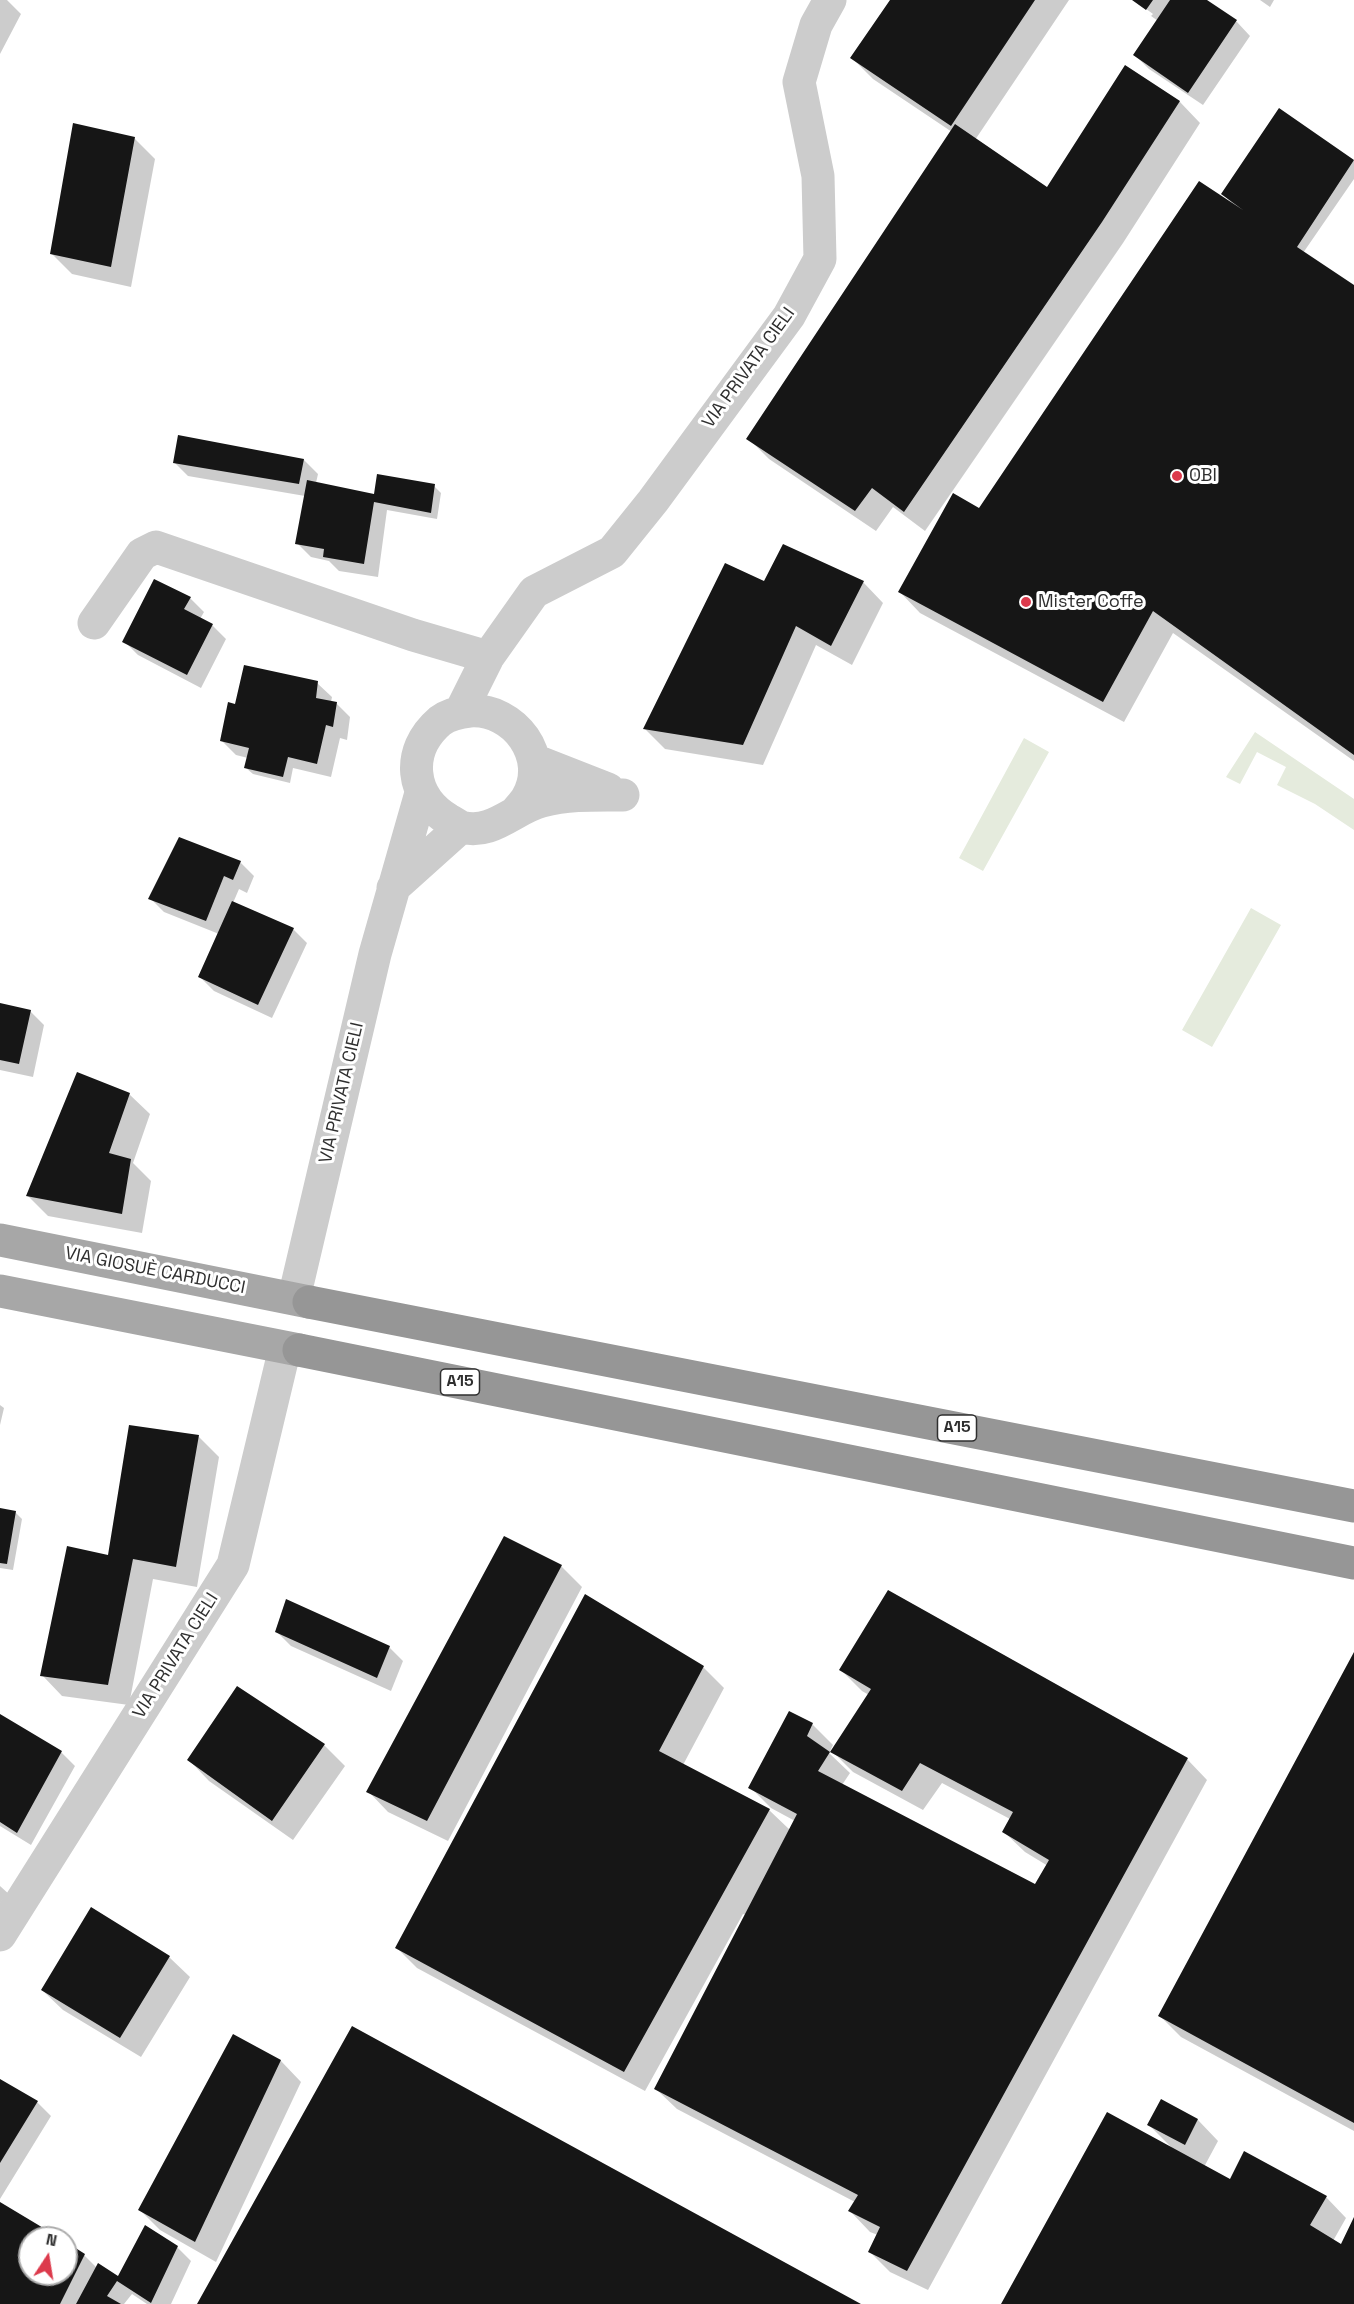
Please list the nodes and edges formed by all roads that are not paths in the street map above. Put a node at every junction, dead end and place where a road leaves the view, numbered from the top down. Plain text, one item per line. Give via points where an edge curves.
1 (830, 0) edge
2 (94, 624) dead end
3 (488, 657) junction
4 (461, 711) junction
5 (507, 721) junction
6 (534, 760) junction
7 (421, 793) junction
8 (516, 812) junction
9 (461, 826) junction
10 (393, 888) junction
11 (0, 1240) edge
12 (0, 1291) edge
13 (301, 1300) junction
14 (292, 1349) junction
15 (1354, 1506) edge
16 (1354, 1563) edge
17 (0, 1935) edge

1 - 3 street, VIA PRIVATA CIELI via 816,25 799,82 818,176 820,260 789,316 612,552 534,592
2 - 3 street via 142,554 156,547
3 - 4 street, VIA PRIVATA CIELI
3 - 5 street
4 - 5 street via 481,710
4 - 7 street via 442,720 418,753 416,773
5 - 6 street via 528,741
6 - 8 street via 528,798
6 - 8 street via 623,795 567,795
7 - 9 street via 438,813
7 - 10 street, VIA PRIVATA CIELI
8 - 9 street via 481,828
9 - 10 street
10 - 13 street, VIA PRIVATA CIELI via 343,1088
11 - 13 main road, VIA GIOSUÈ CARDUCCI
12 - 14 main road
13 - 15 highway, A15
14 - 16 highway, A15
14 - 17 street, VIA PRIVATA CIELI via 233,1565

